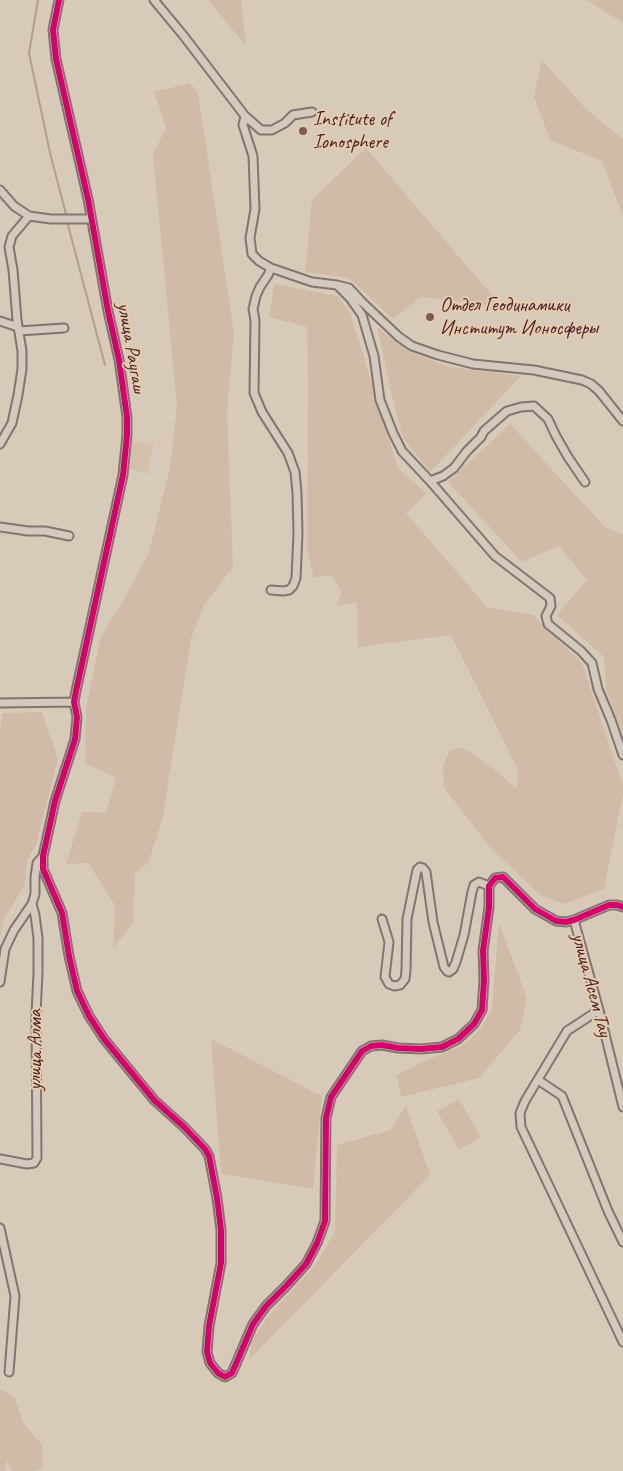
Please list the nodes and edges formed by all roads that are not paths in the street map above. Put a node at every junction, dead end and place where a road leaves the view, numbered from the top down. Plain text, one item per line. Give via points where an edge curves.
1 (59, 0) edge
2 (154, 0) edge
3 (312, 112) dead end
4 (245, 116) junction
5 (0, 190) edge
6 (29, 216) junction
7 (91, 219) junction
8 (271, 268) junction
9 (337, 285) junction
10 (0, 321) edge
11 (64, 328) dead end
12 (18, 329) junction
13 (623, 421) edge
14 (0, 444) edge
15 (430, 481) junction
16 (585, 482) dead end
17 (0, 527) edge
18 (69, 536) dead end
19 (271, 590) dead end
20 (74, 702) junction
21 (0, 704) edge
22 (623, 755) edge
23 (43, 856) junction
24 (489, 886) junction
25 (32, 904) junction
26 (623, 907) edge
27 (382, 919) dead end
28 (574, 920) junction
29 (0, 982) edge
30 (599, 1010) junction
31 (538, 1080) junction
32 (623, 1107) edge
33 (0, 1152) edge
34 (0, 1159) edge
35 (0, 1163) edge
36 (0, 1228) edge
37 (623, 1242) edge
38 (623, 1342) edge
39 (8, 1372) dead end

1 - 7 street, улица Раугаш via 53,30 56,59
2 - 4 street
3 - 4 street via 293,115 272,130 261,130
4 - 8 street via 242,125 253,156 255,209 250,238 252,254
5 - 6 street via 14,206
6 - 7 street via 51,220
6 - 12 street via 12,236 9,247
7 - 20 street, улица Раугаш via 119,360 127,435 123,475
8 - 9 street via 312,282
8 - 19 street via 253,309 254,393 288,453 295,472 298,533 293,586 289,590
9 - 13 street via 349,288 412,346 473,364 534,370 582,380 599,391
9 - 15 street via 362,315 374,356 380,400 392,433 402,451
10 - 12 street
11 - 12 street
12 - 14 street via 22,369 18,395 12,422
15 - 16 street via 454,468 484,431 507,411 534,406 548,418
15 - 22 street via 495,556 550,598 551,606 546,616 548,624 592,663 598,689
17 - 18 street
20 - 21 street
20 - 23 street, улица Раугаш via 77,717 75,739 55,801
23 - 24 street via 44,869 62,913 77,991 84,1007 104,1039 154,1100 209,1156 221,1230 221,1263 208,1326 207,1352 210,1364 226,1378 232,1373 253,1324 306,1264 317,1243 325,1220 326,1118 332,1097 348,1071 362,1051 371,1046 442,1047 474,1024 482,1010
23 - 25 street, улица Раугаш via 37,863
24 - 27 street via 479,882 474,885 464,935 456,962 449,972 444,967 423,868 417,870 407,919 406,970 400,985 388,984 385,977 389,942
24 - 28 street via 495,878 503,878 535,909 556,921
25 - 29 street via 5,949
25 - 34 street, улица Алма via 38,938 37,1158 34,1163 27,1164
26 - 28 street via 609,904
28 - 30 street, улица Асем Тау
30 - 31 street via 567,1031
30 - 32 street, улица Асем Тау
31 - 37 street via 562,1096
31 - 38 street via 520,1113 521,1127
33 - 34 street
34 - 35 street
36 - 39 street via 16,1296

